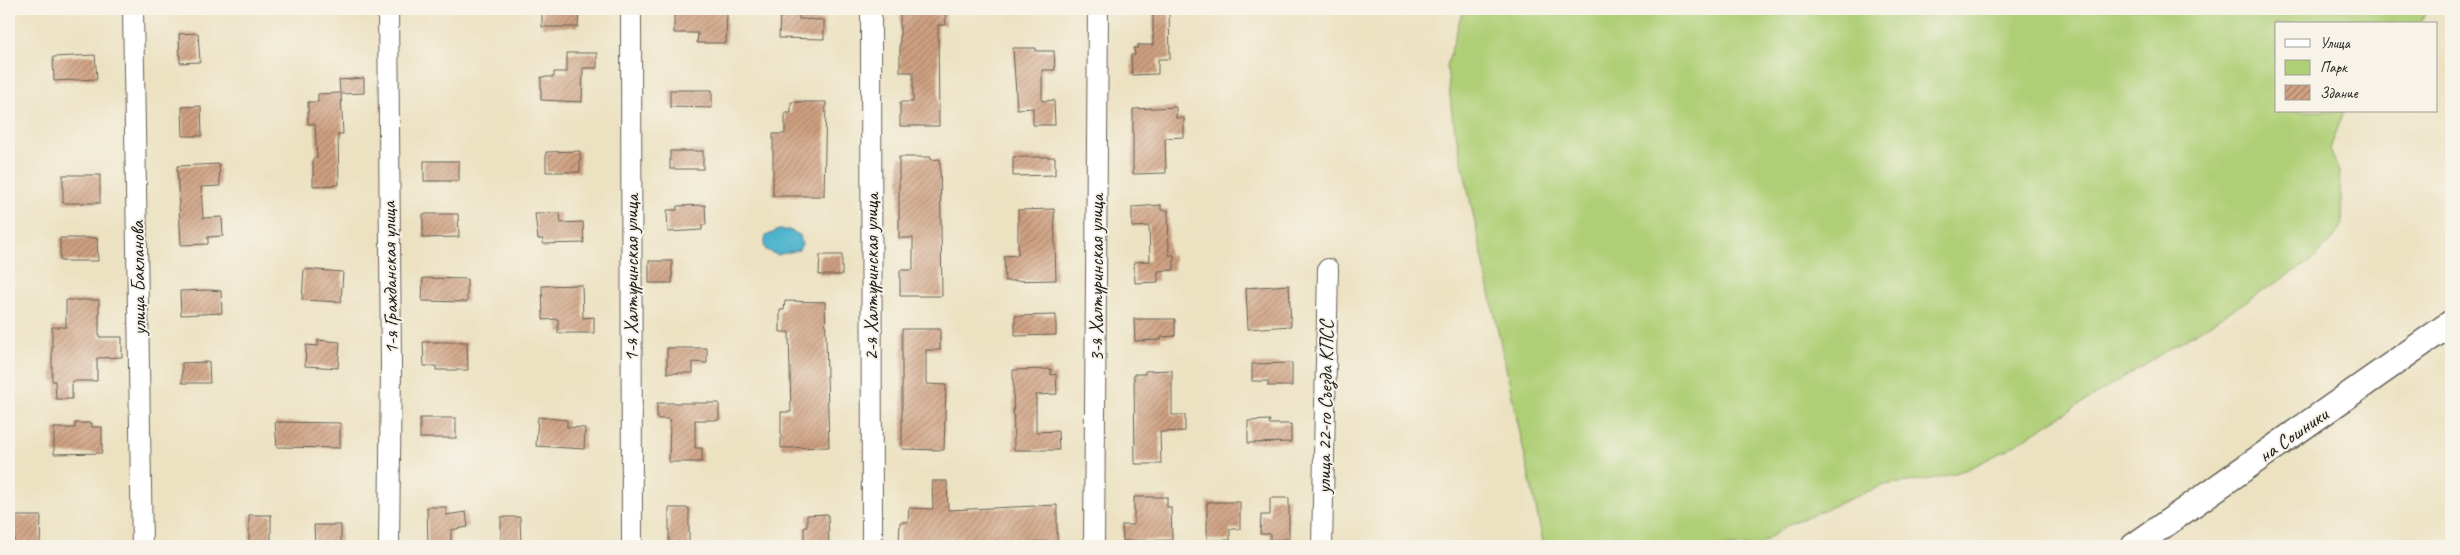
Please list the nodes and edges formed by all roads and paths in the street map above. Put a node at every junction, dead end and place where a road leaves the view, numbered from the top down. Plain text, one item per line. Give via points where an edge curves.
1 (134, 9) edge
2 (388, 9) edge
3 (631, 9) edge
4 (871, 9) edge
5 (1098, 9) edge
6 (1328, 269) dead end
7 (2451, 323) edge
8 (142, 546) edge
9 (389, 546) edge
10 (632, 546) edge
11 (872, 546) edge
12 (1094, 546) edge
13 (1322, 546) edge
14 (2134, 546) edge

1 - 8 street, улица Бакланова
2 - 9 street, 1-я Гражданская улица
3 - 10 street, 1-я Халтуринская улица
4 - 11 street, 2-я Халтуринская улица
5 - 12 street, 3-я Халтуринская улица
6 - 13 street, улица 22-го Съезда КПСС
7 - 14 street, на Сошники

